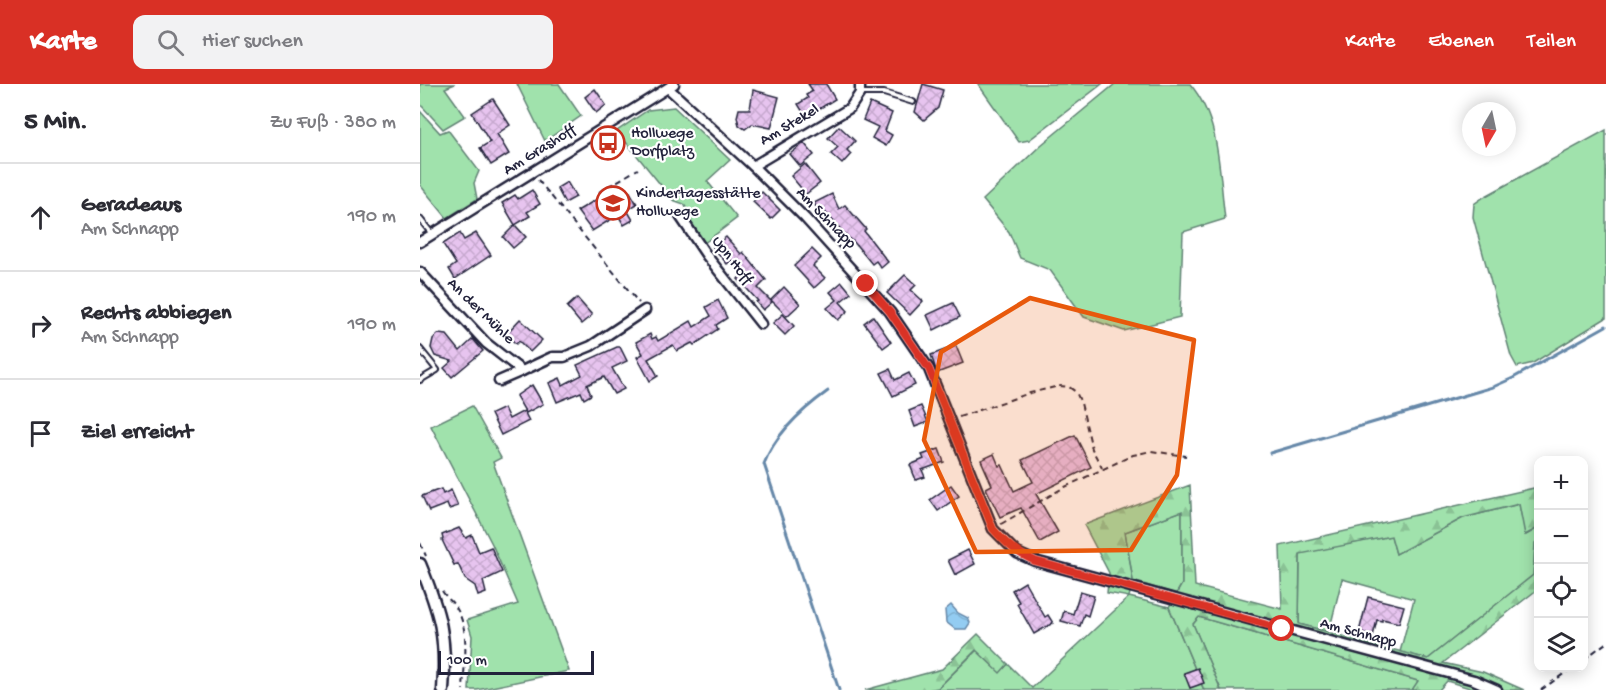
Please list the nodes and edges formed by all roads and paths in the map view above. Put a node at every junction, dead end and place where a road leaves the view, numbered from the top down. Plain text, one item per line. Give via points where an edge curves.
1 (671, 86) edge
2 (860, 88) edge
3 (913, 102) dead end
4 (753, 166) junction
5 (638, 169) dead end
6 (532, 173) junction
7 (599, 192) dead end
8 (680, 216) dead end
9 (420, 219) edge
10 (432, 234) junction
11 (420, 242) edge
12 (420, 272) edge
13 (645, 310) joint
14 (762, 324) dead end
15 (420, 349) edge
16 (522, 371) junction
17 (420, 380) edge
18 (499, 381) dead end
19 (950, 420) junction
20 (1186, 456) dead end
21 (1102, 468) junction
22 (993, 529) junction
23 (420, 543) edge
24 (424, 562) edge
25 (440, 585) dead end
26 (1606, 643) edge
27 (1588, 656) edge
28 (1566, 672) edge
29 (443, 690) edge
30 (463, 690) edge
31 (1497, 690) edge
32 (1541, 690) edge

1 - 4 street, Am Schnapp
1 - 6 street, Am Grashoff
2 - 3 lane
2 - 4 street, Am Stekel via 850,108
4 - 19 street, Am Schnapp via 890,312 929,369
5 - 7 path
6 - 10 street, Am Grashoff
6 - 13 path
8 - 14 street, Upn Hoff via 706,256
9 - 10 lane
10 - 11 street, Am Grashoff
12 - 16 street, An der Mühle via 486,343
13 - 16 street via 591,346
15 - 17 lane via 437,370
16 - 18 street
19 - 21 path via 1030,393 1069,387 1081,403 1092,449
19 - 22 street, Am Schnapp
20 - 21 path via 1151,451
21 - 22 path
22 - 31 street, Am Schnapp via 1005,543 1035,561 1462,677
23 - 24 path
24 - 29 street via 445,645
25 - 30 path via 456,607 463,629
26 - 27 path
28 - 32 path

